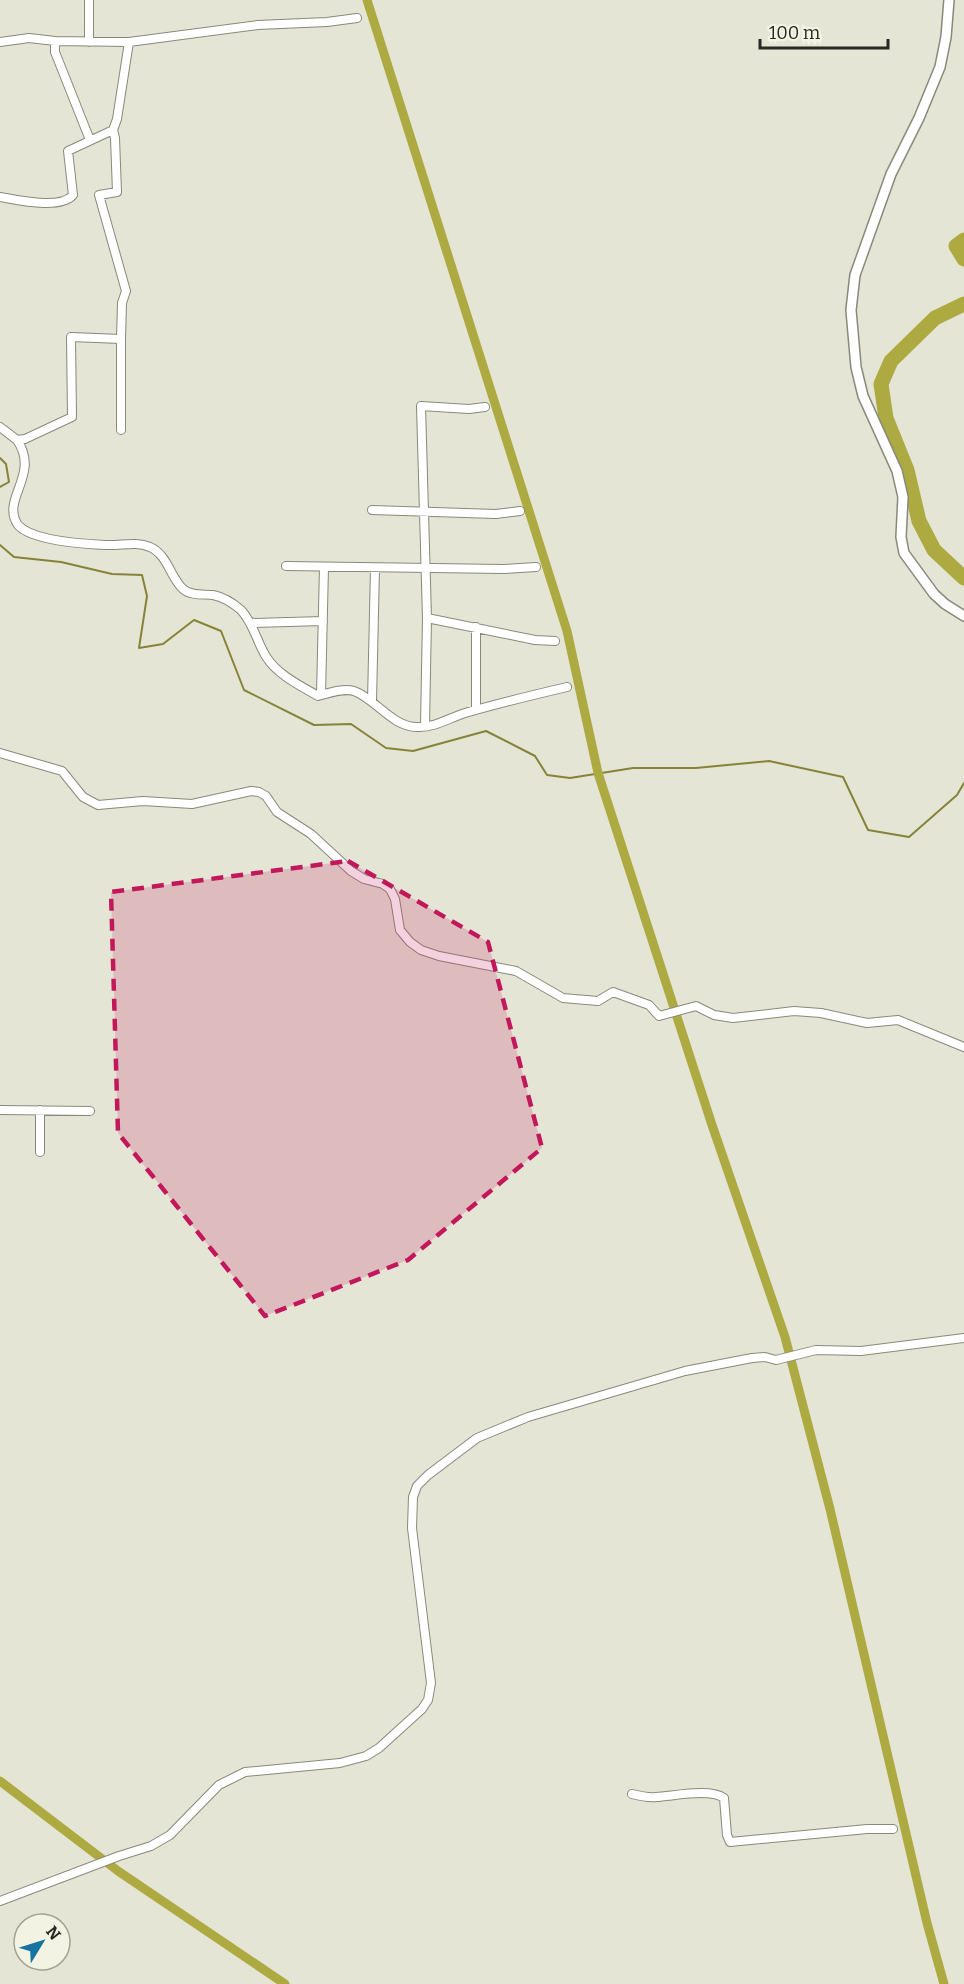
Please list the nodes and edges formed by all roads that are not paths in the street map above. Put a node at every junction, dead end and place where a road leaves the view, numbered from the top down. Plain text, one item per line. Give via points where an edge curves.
1 (89, 0) edge
2 (949, 0) edge
3 (357, 18) dead end
4 (55, 41) junction
5 (0, 42) edge
6 (89, 42) junction
7 (129, 42) junction
8 (113, 130) junction
9 (90, 140) junction
10 (0, 197) edge
11 (121, 339) junction
12 (485, 407) dead end
13 (0, 427) edge
14 (121, 430) dead end
15 (17, 440) junction
16 (372, 510) dead end
17 (520, 511) dead end
18 (423, 513) junction
19 (286, 566) dead end
20 (324, 567) junction
21 (536, 567) dead end
22 (375, 568) junction
23 (426, 568) junction
24 (964, 616) edge
25 (427, 618) junction
26 (323, 621) junction
27 (250, 623) junction
28 (476, 627) junction
29 (555, 641) dead end
30 (567, 687) dead end
31 (321, 695) junction
32 (372, 701) junction
33 (476, 710) junction
34 (425, 726) junction
35 (0, 753) edge
36 (964, 1047) edge
37 (0, 1110) edge
38 (40, 1110) junction
39 (90, 1111) dead end
40 (40, 1152) dead end
41 (964, 1338) edge
42 (632, 1794) dead end
43 (893, 1829) dead end
44 (0, 1901) edge

1 - 6 street
2 - 24 street via 940,67 891,174 855,274 851,310 863,396 897,471 903,497 904,553 934,594
3 - 7 street via 258,25
4 - 5 street via 29,38
4 - 6 street
4 - 9 street via 55,52
6 - 7 street
7 - 8 street
8 - 9 street
8 - 11 street via 117,192 99,195 126,291
9 - 10 street via 68,151 73,186 69,199 41,203
11 - 14 street
11 - 15 street via 71,337 72,417
12 - 18 street via 421,406
13 - 15 street
15 - 27 street via 24,451 25,465 11,508 17,524 25,531 71,541 149,547 165,561 176,583 186,592 230,602
16 - 18 street
17 - 18 street
18 - 23 street
19 - 20 street
20 - 22 street
20 - 26 street
21 - 23 street
22 - 23 street
22 - 32 street
23 - 25 street
25 - 28 street
25 - 34 street
26 - 27 street
26 - 31 street
27 - 31 street via 268,659 301,686
28 - 29 street
28 - 33 street
30 - 33 street
31 - 32 street via 352,691
32 - 34 street via 402,723
33 - 34 street
35 - 36 street via 62,771 83,797 98,805 143,801 192,804 259,792 282,817 311,834 351,871 390,889 400,930 421,950 516,971 563,998 598,1001 612,992 649,1005 659,1016 696,1005 714,1015 733,1018 794,1011 867,1023 898,1020
37 - 38 street
38 - 39 street
38 - 40 street
41 - 44 street via 861,1351 812,1351 782,1359 760,1357 685,1371 549,1410 489,1432 447,1459 417,1486 412,1504 431,1683 422,1709 366,1756 340,1763 245,1772 219,1785 171,1835 151,1846
42 - 43 street via 654,1798 722,1795 730,1842

